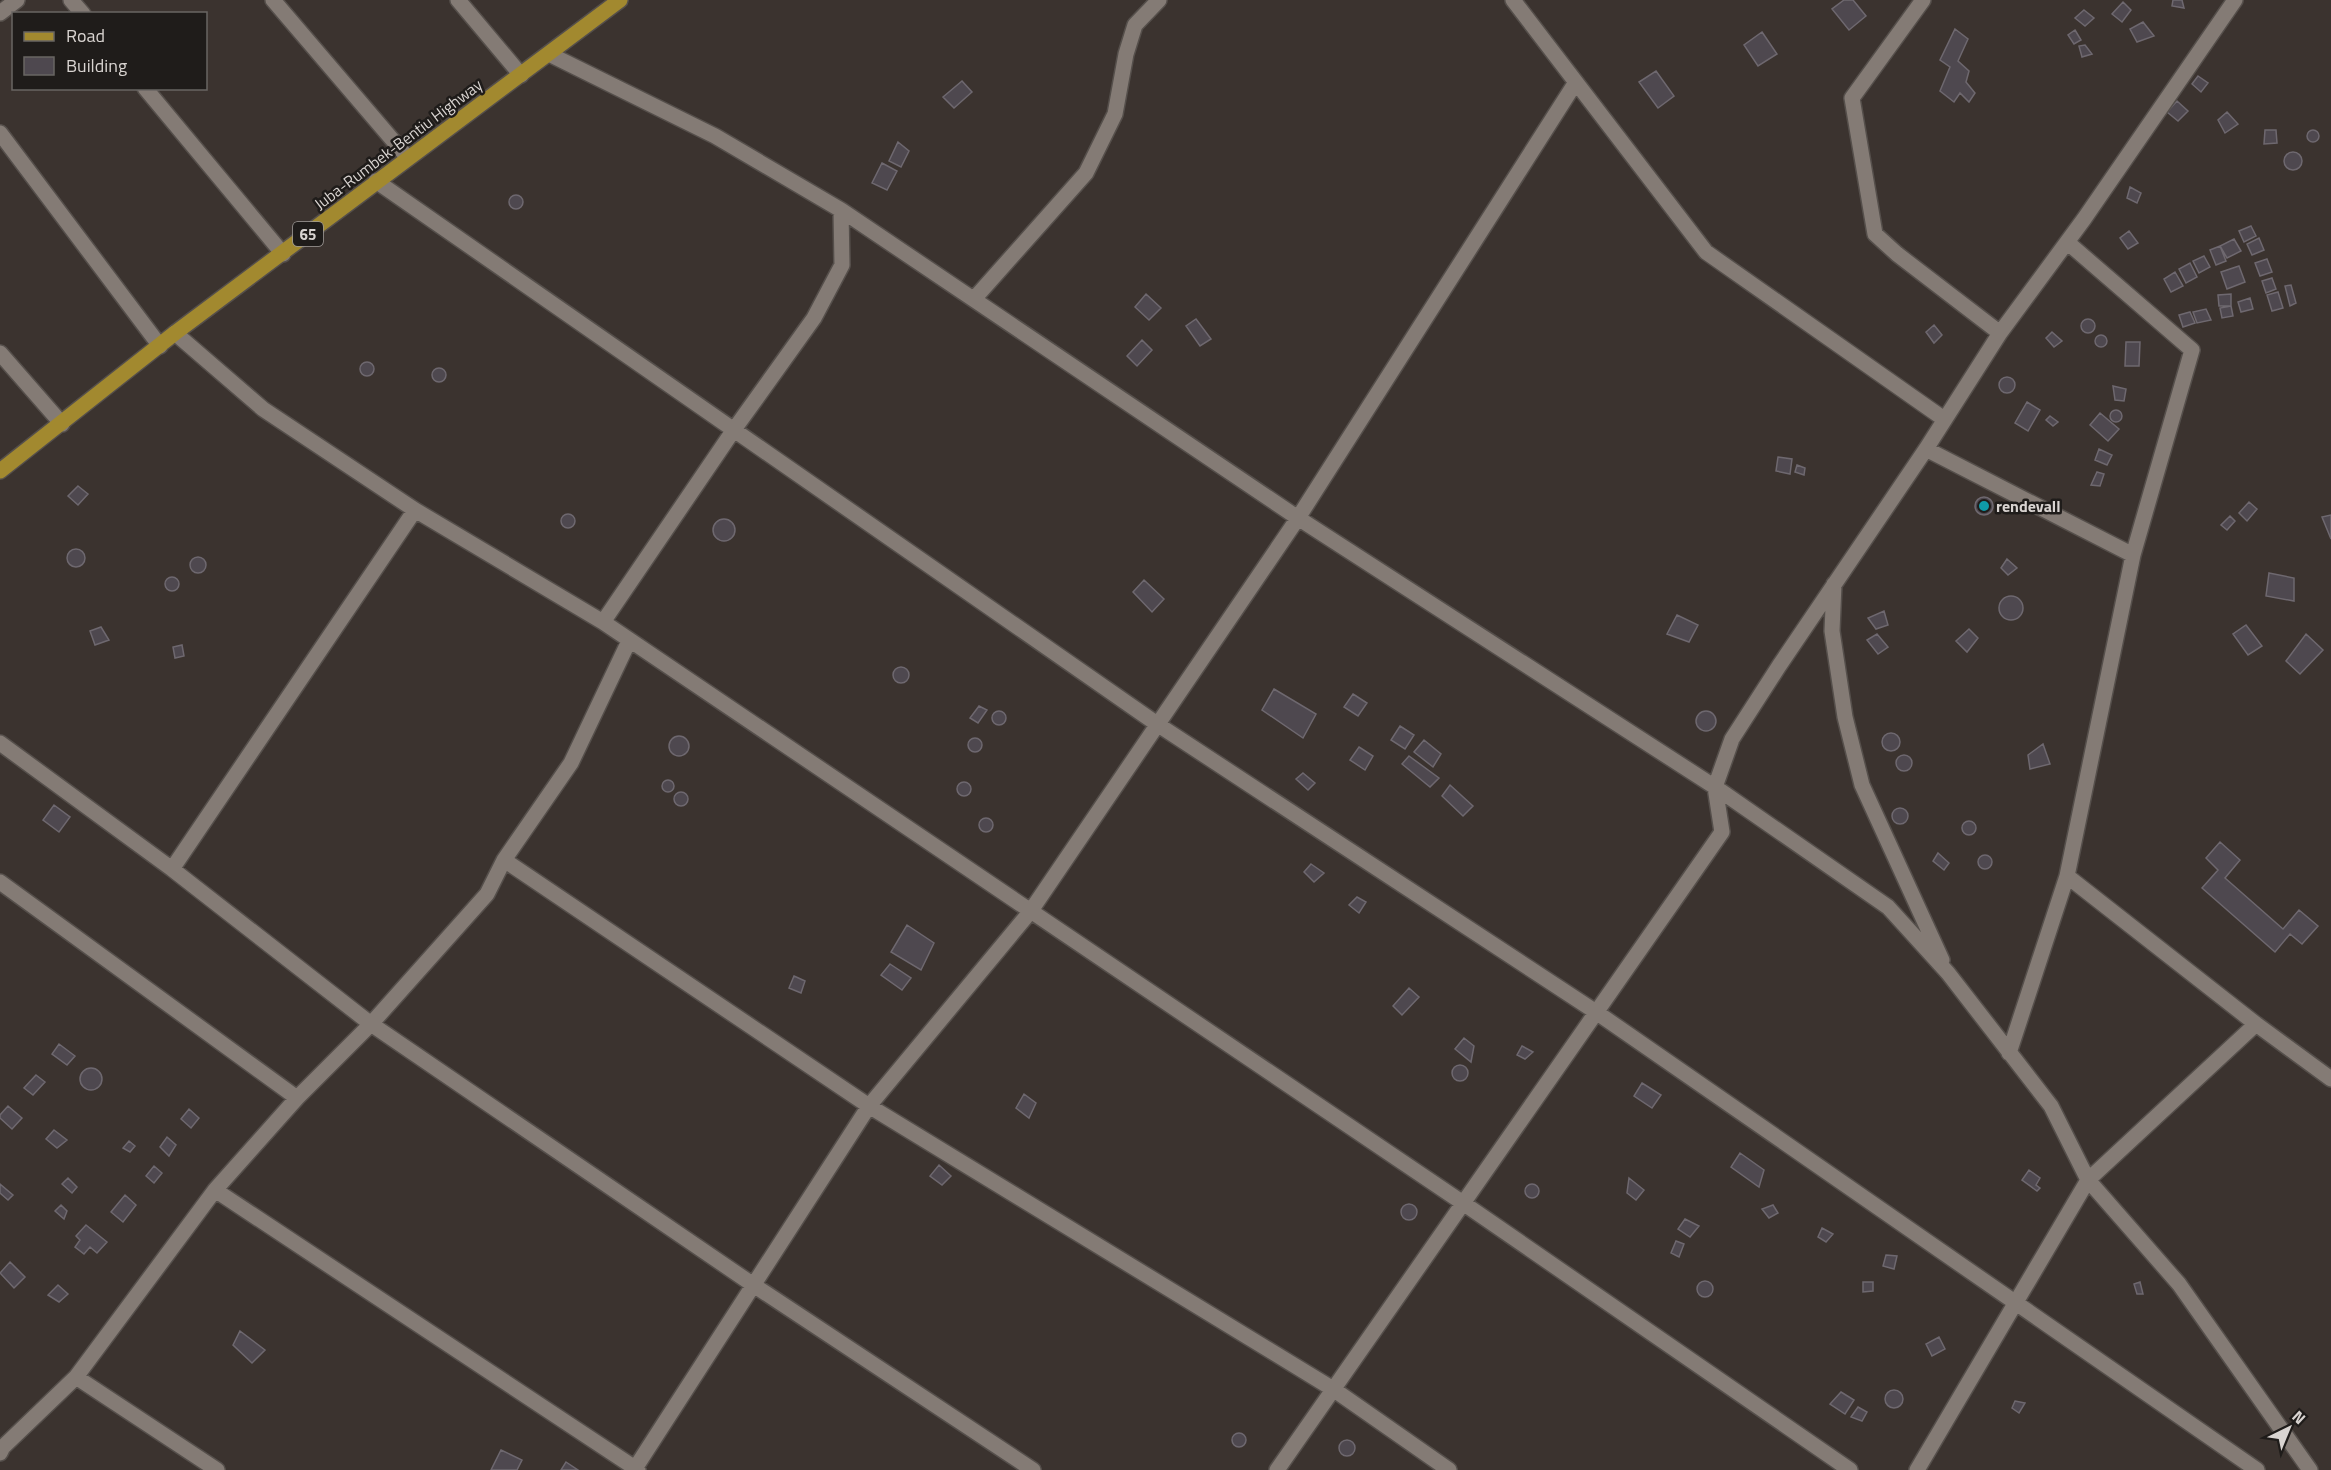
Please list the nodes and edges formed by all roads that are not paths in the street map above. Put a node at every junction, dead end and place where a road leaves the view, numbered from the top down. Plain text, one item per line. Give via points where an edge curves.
1 (18, 0) edge
2 (71, 0) edge
3 (273, 0) edge
4 (458, 0) edge
5 (620, 0) edge
6 (1159, 0) edge
7 (1513, 0) edge
8 (1923, 0) edge
9 (2235, 0) edge
10 (80, 12) edge
11 (0, 13) edge
12 (549, 54) junction
13 (521, 75) junction
14 (1576, 82) junction
15 (147, 90) edge
16 (0, 133) edge
17 (408, 158) junction
18 (376, 181) junction
19 (842, 210) junction
20 (2067, 242) junction
21 (283, 254) junction
22 (974, 299) junction
23 (175, 333) junction
24 (2000, 333) junction
25 (160, 346) junction
26 (0, 353) edge
27 (1944, 419) junction
28 (62, 424) junction
29 (733, 430) junction
30 (1926, 449) junction
31 (0, 471) edge
32 (415, 510) junction
33 (1298, 518) junction
34 (2133, 555) junction
35 (1834, 584) junction
36 (603, 622) junction
37 (629, 640) junction
38 (1157, 724) junction
39 (0, 743) edge
40 (1715, 787) junction
41 (504, 860) junction
42 (172, 869) junction
43 (2067, 876) junction
44 (0, 882) edge
45 (1030, 912) junction
46 (1948, 973) junction
47 (1596, 1012) junction
48 (371, 1024) junction
49 (2256, 1024) junction
50 (2009, 1053) junction
51 (2331, 1079) edge
52 (297, 1098) junction
53 (869, 1106) junction
54 (2088, 1179) junction
55 (215, 1190) junction
56 (1463, 1203) junction
57 (752, 1284) junction
58 (2016, 1302) junction
59 (76, 1377) junction
60 (1333, 1389) junction
61 (1, 1449) edge
62 (635, 1469) edge
63 (217, 1470) edge
64 (1033, 1470) edge
65 (1277, 1470) edge
66 (1449, 1470) edge
67 (1850, 1470) edge
68 (1917, 1470) edge
69 (2257, 1470) edge
70 (2310, 1470) edge

1 - 11 street
2 - 10 street
3 - 17 street
4 - 13 street
5 - 12 main road, Juba-Rumbek-Bentiu Highway / 65
6 - 22 street via 1135,25 1115,114 1086,172
7 - 14 street
8 - 24 street via 1852,98 1875,234
9 - 20 street
12 - 13 main road, Juba-Rumbek-Bentiu Highway / 65
12 - 19 street via 715,136
13 - 17 main road, Juba-Rumbek-Bentiu Highway / 65
14 - 27 street via 1706,252
14 - 33 street
15 - 21 street
16 - 25 street
17 - 18 main road, Juba-Rumbek-Bentiu Highway / 65
18 - 21 main road, Juba-Rumbek-Bentiu Highway / 65
18 - 29 street
19 - 22 street
19 - 29 street via 842,265 814,318
20 - 24 street
20 - 34 street via 2192,350
21 - 23 main road, Juba-Rumbek-Bentiu Highway / 65
22 - 33 street
23 - 25 main road, Juba-Rumbek-Bentiu Highway / 65
23 - 32 street via 263,409
24 - 27 street
25 - 28 main road, Juba-Rumbek-Bentiu Highway / 65
26 - 28 street
27 - 30 street
28 - 31 main road, Juba-Rumbek-Bentiu Highway / 65
29 - 36 street
29 - 38 street
30 - 34 street
30 - 35 street
32 - 36 street
32 - 42 street
33 - 38 street
33 - 40 street
34 - 43 street
35 - 40 street via 1732,739
35 - 46 street via 1832,631 1845,717 1862,785
36 - 37 street
37 - 41 street via 571,763
37 - 45 street
38 - 45 street
38 - 47 street
39 - 42 street
40 - 46 street via 1888,907
40 - 47 street via 1722,832
41 - 48 street via 487,894
41 - 53 street
42 - 48 street
43 - 49 street
43 - 50 street
44 - 52 street
45 - 53 street
45 - 56 street
46 - 50 street
47 - 56 street
47 - 58 street
48 - 52 street
48 - 57 street
49 - 51 street
49 - 54 street
50 - 54 street via 2051,1106
52 - 55 street
53 - 57 street
53 - 60 street
54 - 58 street
54 - 70 street via 2179,1284
55 - 59 street
55 - 62 street
56 - 60 street
56 - 67 street
57 - 62 street
57 - 64 street
58 - 68 street
58 - 69 street
59 - 61 street
59 - 63 street
60 - 65 street
60 - 66 street

